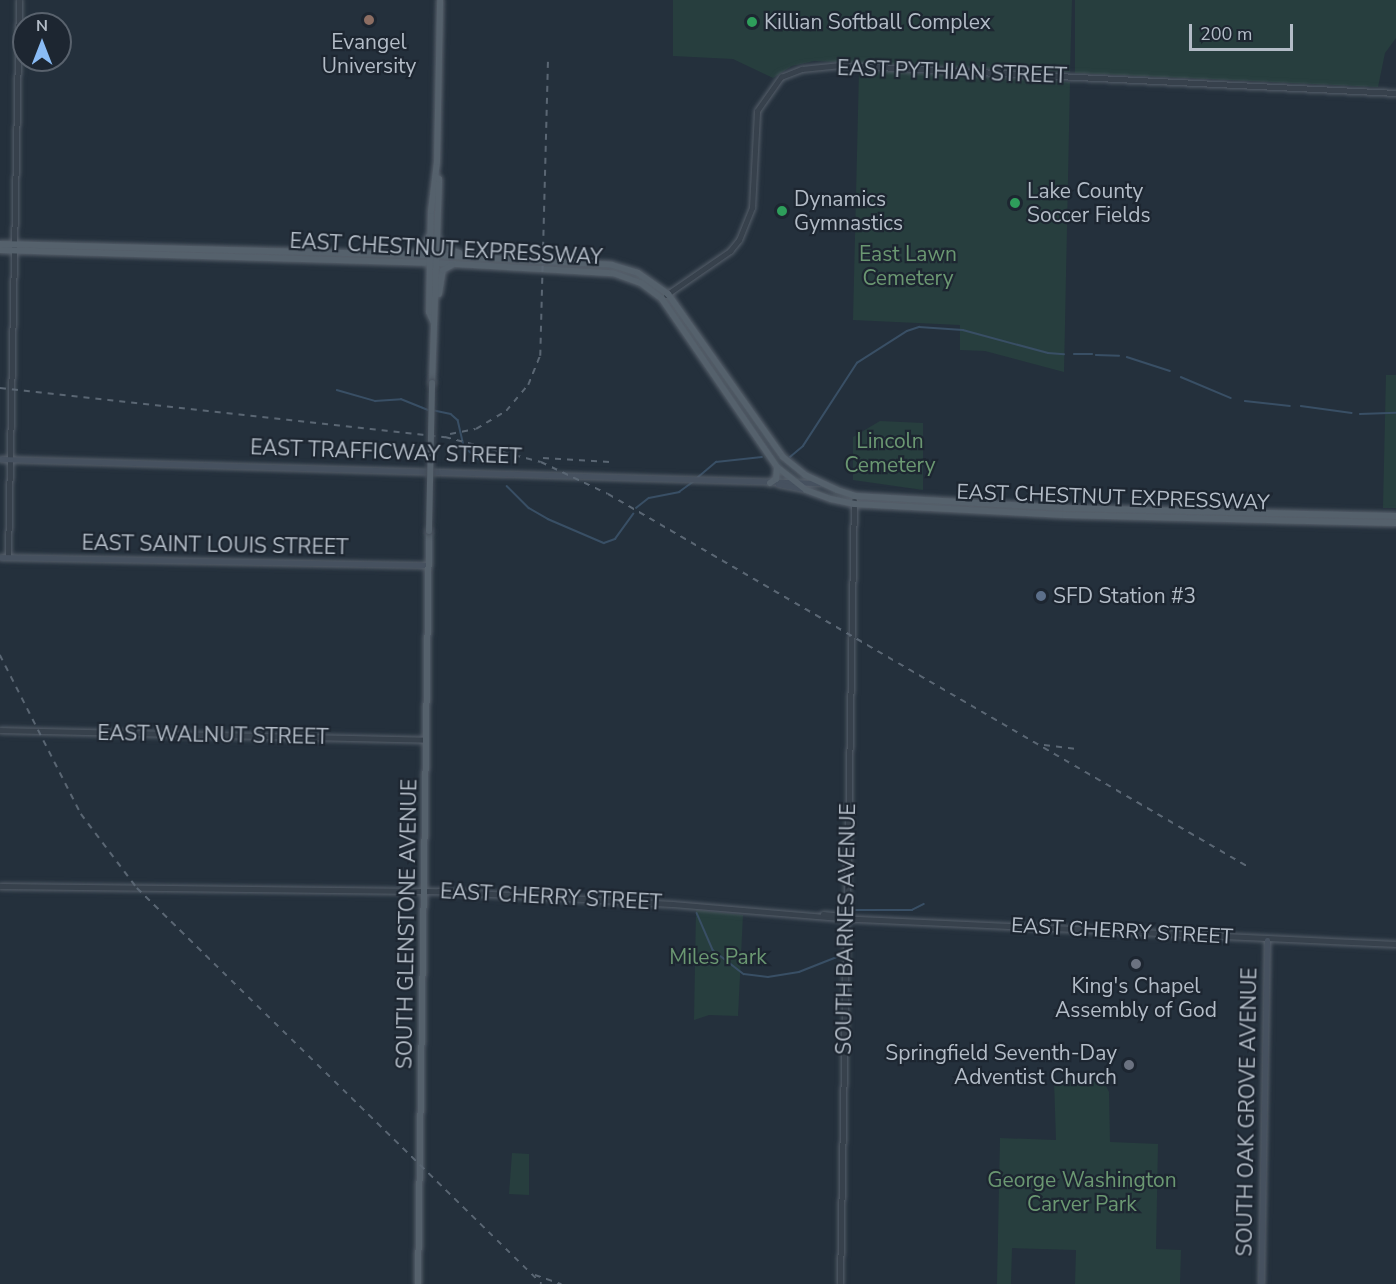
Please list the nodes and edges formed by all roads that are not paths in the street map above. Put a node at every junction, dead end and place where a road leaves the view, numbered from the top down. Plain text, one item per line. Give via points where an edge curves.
1 (19, 0) edge
2 (440, 0) edge
3 (1396, 93) edge
4 (436, 177) junction
5 (430, 234) junction
6 (438, 238) junction
7 (0, 244) edge
8 (12, 247) junction
9 (0, 250) edge
10 (404, 255) junction
11 (434, 259) junction
12 (507, 259) junction
13 (354, 260) junction
14 (455, 264) junction
15 (430, 280) junction
16 (668, 294) junction
17 (662, 299) junction
18 (435, 311) junction
19 (433, 321) junction
20 (3, 459) edge
21 (777, 467) junction
22 (795, 481) junction
23 (770, 483) junction
24 (819, 483) junction
25 (806, 490) junction
26 (855, 496) junction
27 (854, 504) junction
28 (1396, 516) edge
29 (1396, 523) edge
30 (0, 557) edge
31 (8, 557) junction
32 (429, 566) junction
33 (0, 730) edge
34 (426, 740) junction
35 (0, 886) edge
36 (424, 891) junction
37 (847, 917) junction
38 (1267, 940) junction
39 (1396, 944) edge
40 (418, 1284) edge
41 (840, 1284) edge
42 (1261, 1284) edge

1 - 8 street
2 - 4 main road
3 - 16 street, EAST PYTHIAN STREET via 838,65 802,69 781,76 757,111 752,208 739,240 730,251
4 - 5 main road via 432,180
4 - 6 main road
5 - 10 main road via 420,251
5 - 11 main road
6 - 11 main road
6 - 12 main road via 441,246 451,252
7 - 8 main road, EAST CHESTNUT EXPRESSWAY
8 - 9 main road, EAST CHESTNUT EXPRESSWAY
8 - 10 main road, EAST CHESTNUT EXPRESSWAY
8 - 13 main road, EAST CHESTNUT EXPRESSWAY
8 - 20 street
10 - 11 main road, EAST CHESTNUT EXPRESSWAY
11 - 12 main road, EAST CHESTNUT EXPRESSWAY
11 - 13 main road, EAST CHESTNUT EXPRESSWAY
11 - 14 main road, EAST CHESTNUT EXPRESSWAY
11 - 15 main road
11 - 18 main road
12 - 16 main road, EAST CHESTNUT EXPRESSWAY via 612,265 646,277
13 - 15 main road via 419,266 427,271
14 - 17 main road, EAST CHESTNUT EXPRESSWAY via 613,273 641,283
14 - 18 main road via 443,270
15 - 19 main road via 429,312
16 - 17 street, EAST PYTHIAN STREET
16 - 24 main road, EAST CHESTNUT EXPRESSWAY via 777,449 791,465
17 - 21 main road, EAST CHESTNUT EXPRESSWAY
18 - 19 main road
19 - 32 main road, SOUTH GLENSTONE AVENUE, bridge
20 - 23 main road, EAST TRAFFICWAY STREET
20 - 31 street
21 - 22 main road, EAST CHESTNUT EXPRESSWAY
21 - 23 main road via 776,478
22 - 23 main road, EAST TRAFFICWAY STREET
22 - 24 main road, EAST TRAFFICWAY STREET
22 - 25 main road, EAST CHESTNUT EXPRESSWAY
23 - 25 main road, EAST TRAFFICWAY STREET
24 - 26 main road, EAST CHESTNUT EXPRESSWAY
25 - 27 main road, EAST CHESTNUT EXPRESSWAY
26 - 27 street, SOUTH BARNES AVENUE
26 - 28 main road, EAST CHESTNUT EXPRESSWAY via 1065,508
27 - 29 main road, EAST CHESTNUT EXPRESSWAY via 1065,515
27 - 37 street, SOUTH BARNES AVENUE
30 - 31 main road, EAST SAINT LOUIS STREET
31 - 32 main road, EAST SAINT LOUIS STREET
32 - 34 main road, SOUTH GLENSTONE AVENUE
33 - 34 street, EAST WALNUT STREET
34 - 36 main road, SOUTH GLENSTONE AVENUE
35 - 36 street, EAST CHERRY STREET
36 - 37 street, EAST CHERRY STREET via 637,901
36 - 40 main road, SOUTH GLENSTONE AVENUE
37 - 38 street, EAST CHERRY STREET
37 - 41 street, SOUTH BARNES AVENUE
38 - 39 street, EAST CHERRY STREET
38 - 42 main road, SOUTH OAK GROVE AVENUE

